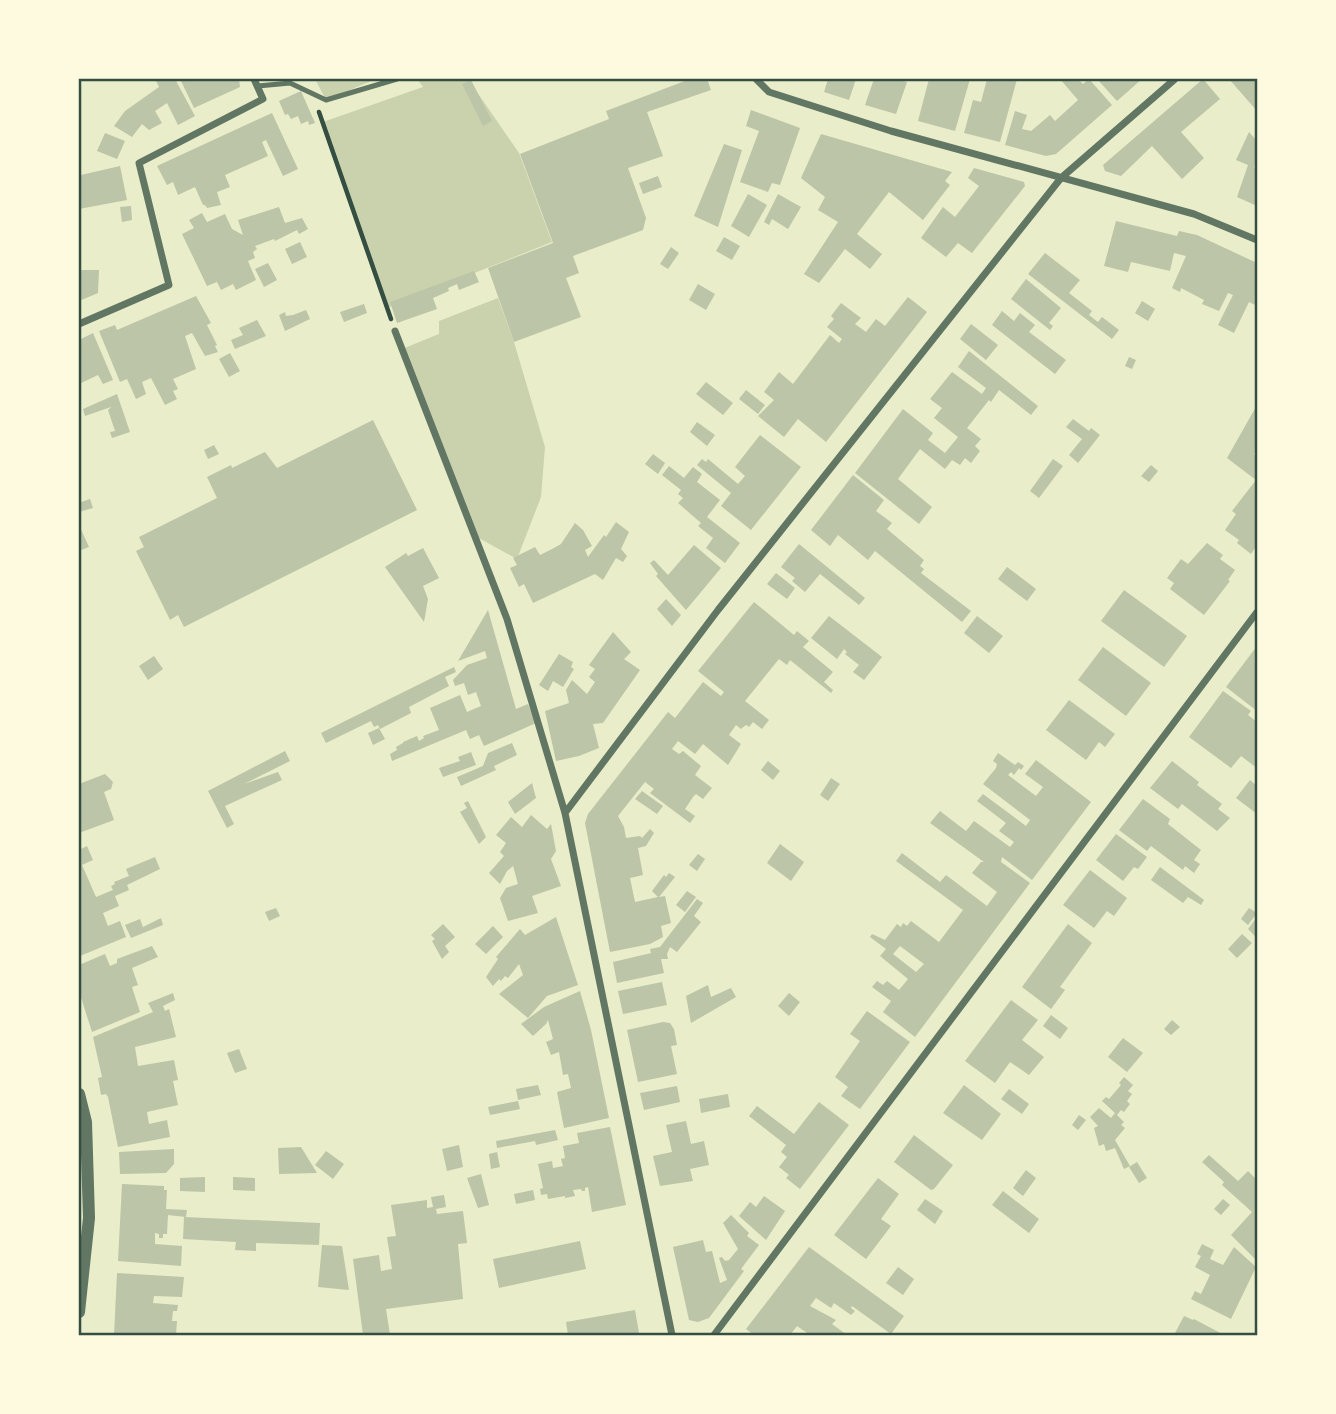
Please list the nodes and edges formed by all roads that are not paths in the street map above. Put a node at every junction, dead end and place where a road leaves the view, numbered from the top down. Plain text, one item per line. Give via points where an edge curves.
1 (397, 79) edge
2 (756, 79) edge
3 (1175, 79) edge
4 (256, 82) edge
5 (1060, 178) junction
6 (1257, 240) edge
7 (79, 324) edge
8 (395, 331) road end
9 (1257, 612) edge
10 (565, 813) junction
11 (79, 1094) edge
12 (79, 1312) edge
13 (672, 1335) edge
14 (714, 1335) edge

1 - 4 lane via 326,100 290,83
2 - 5 street via 769,92
3 - 5 street
4 - 7 street via 263,99 139,163 169,285
5 - 6 street via 1194,214
5 - 10 street via 727,599
8 - 10 street via 507,619
9 - 14 street
10 - 13 street
11 - 12 street via 86,1122 89,1218

